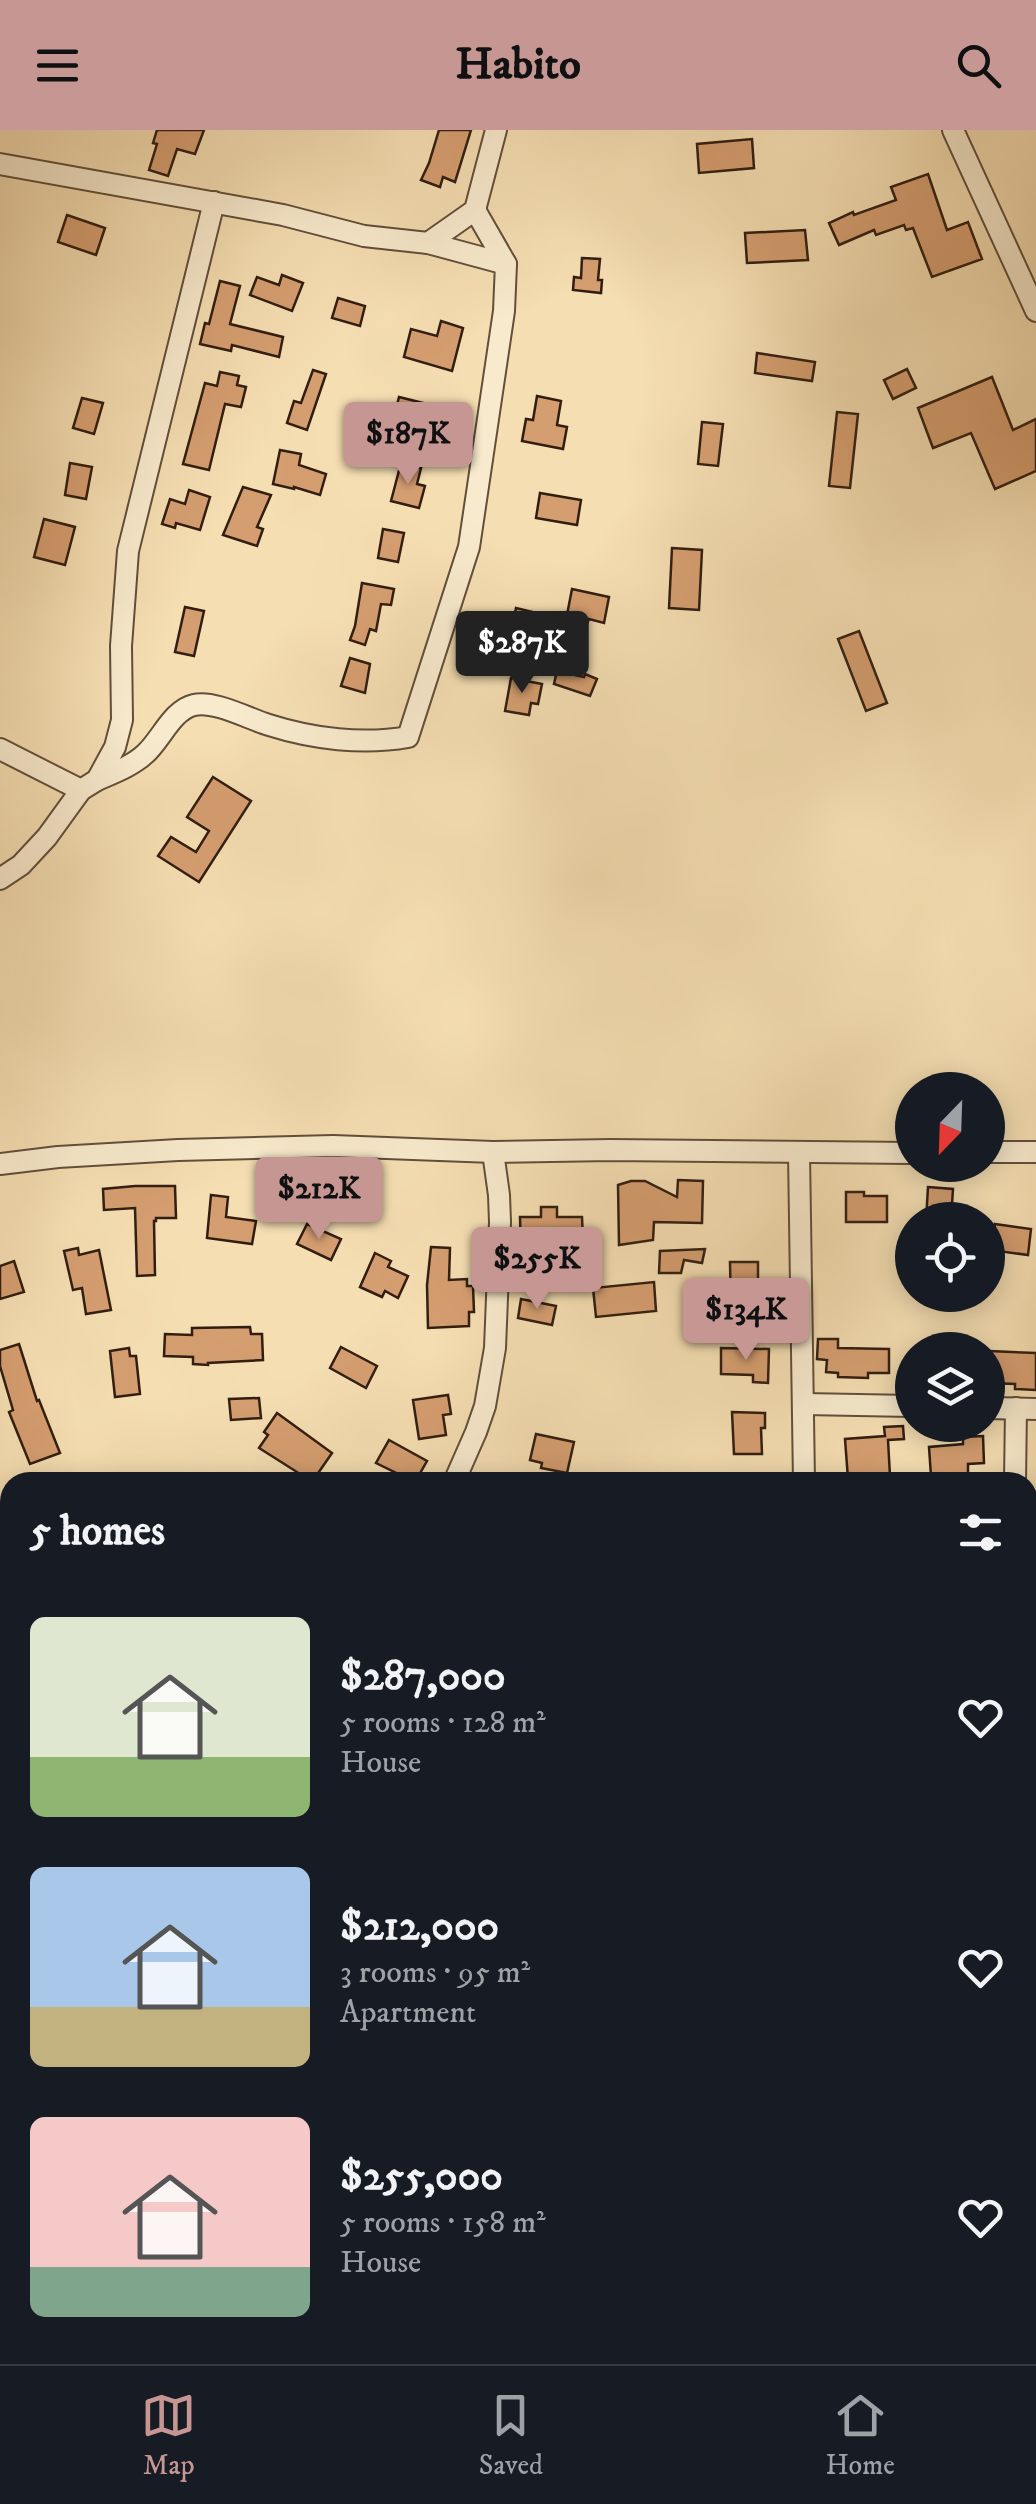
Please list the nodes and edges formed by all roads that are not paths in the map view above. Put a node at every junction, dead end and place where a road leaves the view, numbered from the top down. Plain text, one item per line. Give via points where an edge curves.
1 (496, 130) edge
2 (953, 130) edge
3 (0, 164) edge
4 (214, 202) junction
5 (475, 210) junction
6 (428, 243) junction
7 (506, 264) junction
8 (1036, 311) edge
9 (0, 749) edge
10 (89, 785) junction
11 (0, 879) edge
12 (493, 1152) junction
13 (800, 1152) junction
14 (1005, 1152) edge
15 (1036, 1152) edge
16 (895, 1154) edge
17 (0, 1164) edge
18 (804, 1404) junction
19 (895, 1406) edge
20 (1026, 1408) edge
21 (458, 1472) edge
22 (804, 1472) edge
23 (1016, 1472) edge

1 - 5 street
2 - 8 street
3 - 4 street
4 - 6 street via 364,236
4 - 10 street via 128,551 122,720 114,747
5 - 6 street
5 - 7 street
6 - 7 street
7 - 10 street via 469,548 408,736 360,741 194,705 176,715 141,758
9 - 10 street
10 - 11 street via 22,864
12 - 13 street
12 - 17 street via 235,1148
12 - 21 street via 500,1195 495,1348 484,1406
13 - 16 street
13 - 18 street
14 - 15 street
18 - 19 street
18 - 22 street
20 - 23 street

